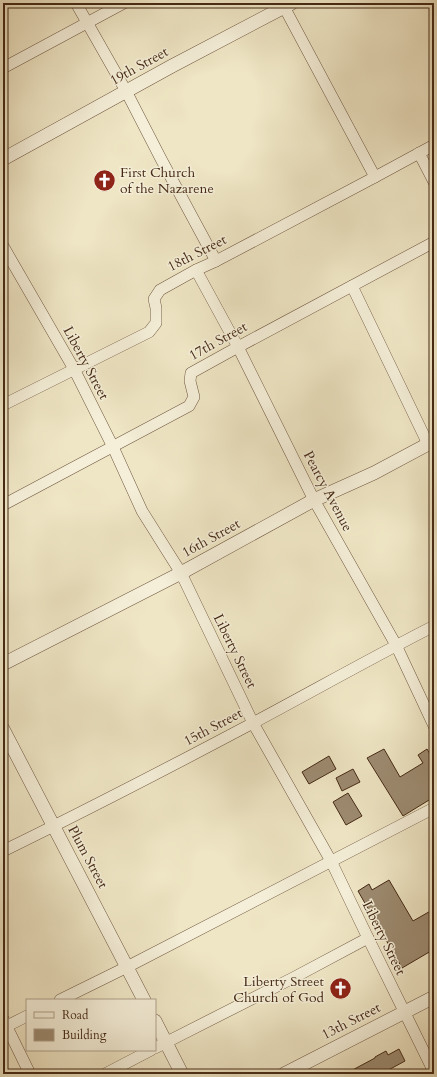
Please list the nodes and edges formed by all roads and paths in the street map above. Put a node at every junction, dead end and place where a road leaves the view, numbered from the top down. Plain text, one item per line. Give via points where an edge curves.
1 (76, 3) edge
2 (124, 3) edge
3 (286, 4) edge
4 (87, 23) junction
5 (3, 68) edge
6 (126, 92) junction
7 (434, 145) edge
8 (419, 153) junction
9 (3, 159) edge
10 (375, 178) junction
11 (434, 182) edge
12 (434, 242) edge
13 (3, 246) edge
14 (216, 261) junction
15 (196, 270) junction
16 (352, 286) junction
17 (238, 347) junction
18 (74, 370) junction
19 (3, 405) edge
20 (431, 442) edge
21 (113, 447) junction
22 (314, 500) junction
23 (3, 505) edge
24 (181, 573) junction
25 (434, 626) edge
26 (396, 645) junction
27 (3, 664) edge
28 (253, 723) junction
29 (434, 726) edge
30 (3, 729) edge
31 (434, 808) edge
32 (54, 826) junction
33 (3, 851) edge
34 (331, 862) junction
35 (368, 938) junction
36 (128, 967) junction
37 (434, 997) edge
38 (62, 999) edge
39 (144, 999) edge
40 (404, 1012) junction
41 (26, 1016) edge
42 (4, 1025) edge
43 (156, 1026) edge
44 (160, 1045) edge
45 (149, 1051) edge
46 (434, 1072) edge
47 (30, 1074) edge
48 (105, 1074) edge
49 (182, 1074) edge
50 (284, 1074) edge

1 - 4 street
2 - 4 street
3 - 6 street, 19th Street
3 - 10 street
4 - 5 street
4 - 6 street
6 - 9 street, 19th Street
6 - 14 street
7 - 8 street, 18th Street
8 - 10 street, 18th Street
8 - 11 street
10 - 14 street, 18th Street
12 - 16 street, 17th Street
13 - 18 street, Liberty Street
14 - 15 street, 18th Street
15 - 17 street, Pearcy Avenue
15 - 18 street, 18th Street via 160,290 154,298 156,323 149,332
16 - 17 street, 17th Street
16 - 20 street
17 - 21 street, 17th Street via 191,373 194,397 189,406
17 - 22 street, Pearcy Avenue
18 - 19 street, 18th Street
18 - 21 street, Liberty Street
20 - 22 street, 16th Street via 374,473
21 - 23 street, 17th Street
21 - 24 street, Liberty Street via 142,511
22 - 24 street, 16th Street
22 - 26 street, Pearcy Avenue
24 - 27 street, 16th Street
24 - 28 street, Liberty Street
25 - 26 street, 15th Street
26 - 28 street, 15th Street
26 - 29 street, Pearcy Avenue
28 - 32 street, 15th Street
28 - 34 street, Liberty Street
30 - 32 street, Plum Street
31 - 34 street
32 - 33 street, 15th Street
32 - 36 street, Plum Street
34 - 35 street, Liberty Street
34 - 36 street
35 - 40 street, Liberty Street
35 - 44 street
36 - 38 street
36 - 39 street, Plum Street
37 - 40 street, 13th Street
40 - 46 street, Liberty Street
40 - 50 street, 13th Street
41 - 42 street
42 - 47 street
43 - 44 street
44 - 49 street
45 - 48 street

